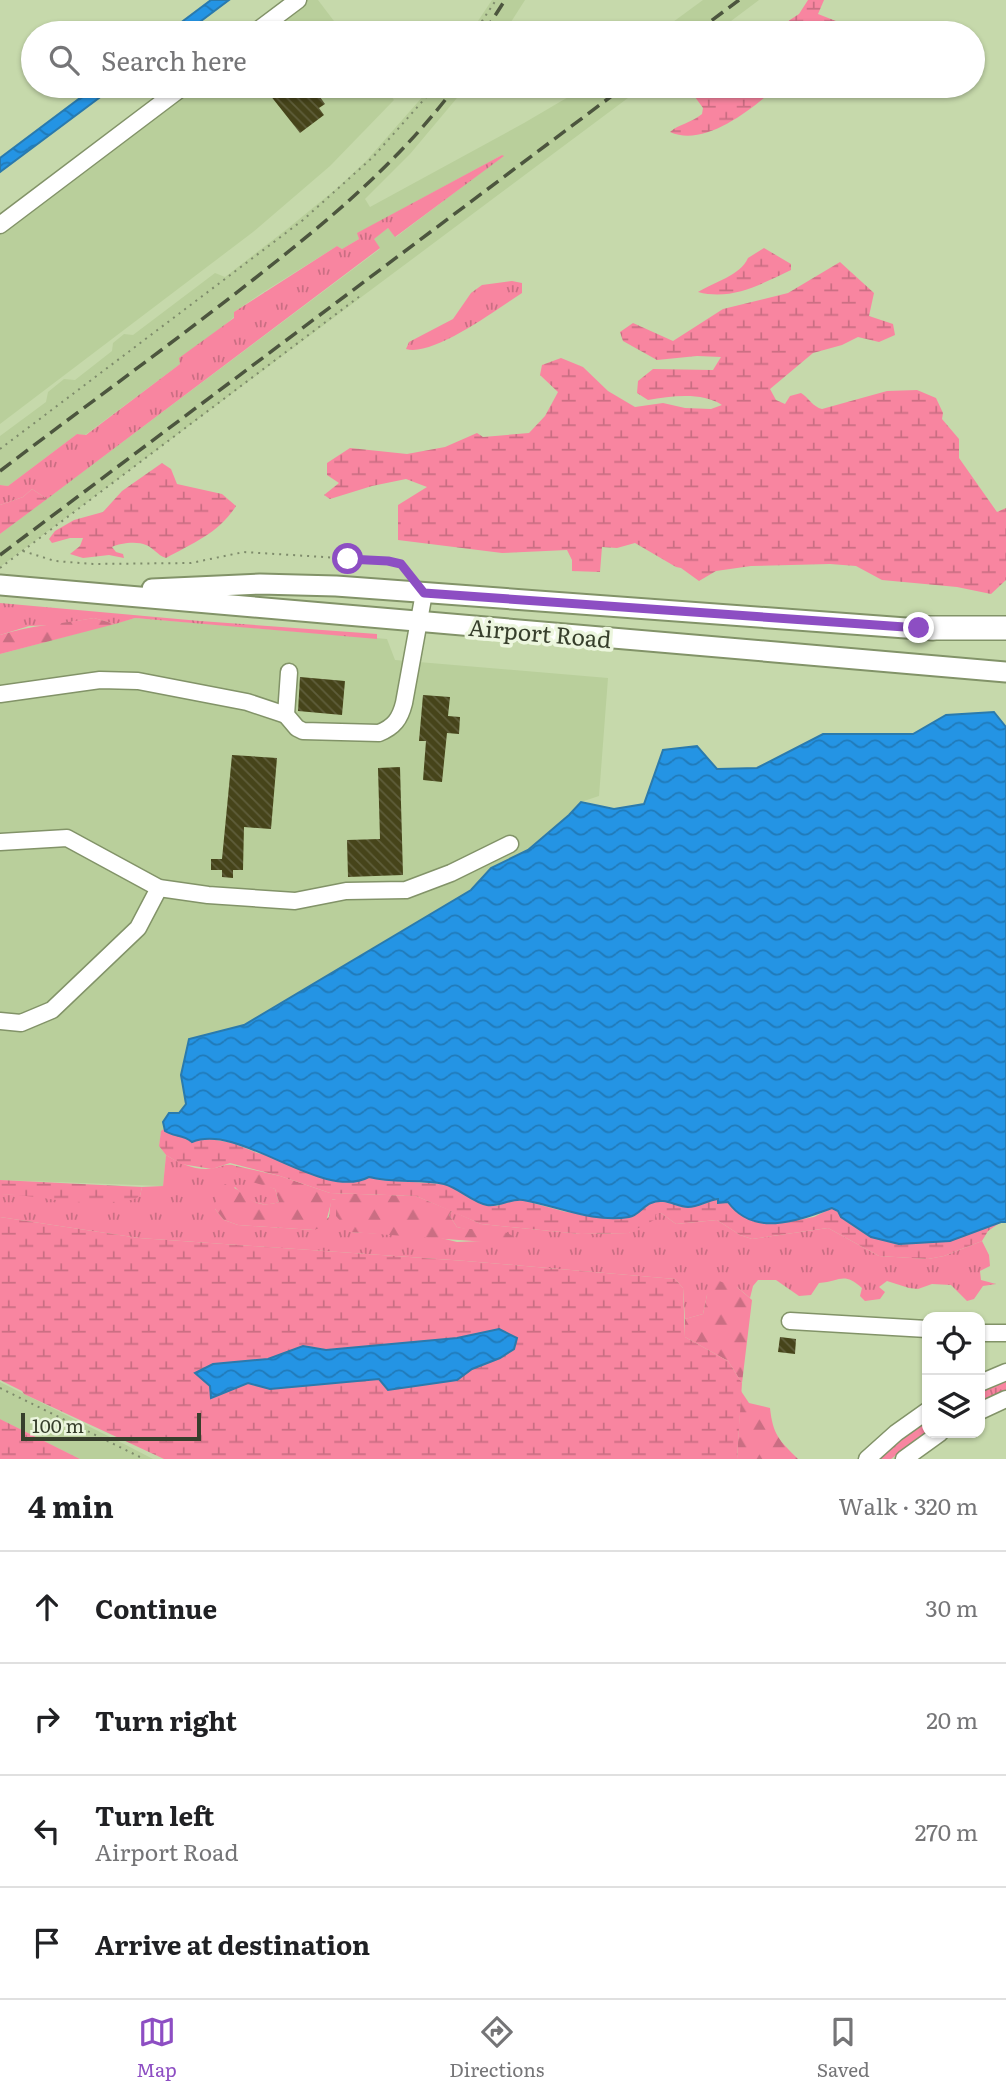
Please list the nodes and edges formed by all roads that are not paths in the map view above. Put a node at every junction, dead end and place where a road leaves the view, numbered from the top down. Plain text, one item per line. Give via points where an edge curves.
1 (297, 0) edge
2 (270, 21) edge
3 (168, 98) edge
4 (0, 225) edge
5 (0, 585) edge
6 (74, 592) junction
7 (424, 593) junction
8 (631, 608) junction
9 (420, 621) junction
10 (919, 628) junction
11 (1006, 628) edge
12 (1006, 639) edge
13 (627, 640) junction
14 (289, 672) dead end
15 (1006, 672) edge
16 (0, 694) edge
17 (286, 715) junction
18 (0, 842) edge
19 (510, 844) dead end
20 (159, 888) junction
21 (0, 1021) edge
22 (790, 1321) dead end
23 (922, 1329) edge
24 (985, 1332) edge
25 (1006, 1333) edge
26 (1006, 1372) edge
27 (985, 1381) edge
28 (1006, 1399) edge
29 (985, 1409) edge
30 (922, 1415) edge
31 (933, 1438) edge
32 (867, 1459) edge
33 (904, 1459) edge

1 - 2 street
3 - 4 street
5 - 6 main road, Airport Road
6 - 7 main road, Airport Road via 260,584
6 - 9 main road, Airport Road
7 - 8 main road, Airport Road
7 - 9 street
8 - 10 main road, Airport Road
8 - 13 main road
9 - 13 main road, Airport Road
9 - 17 street via 402,711 389,729 379,733 303,731
10 - 11 highway
10 - 12 main road, Airport Road
13 - 15 main road, Airport Road
14 - 17 street
16 - 17 street via 100,680 138,681 247,702
18 - 20 street via 67,838
19 - 20 street via 406,890 346,891 295,901
20 - 21 street via 138,928 52,1010 21,1023
22 - 23 street
24 - 25 street
26 - 27 street
28 - 29 street
30 - 32 street
31 - 33 street

